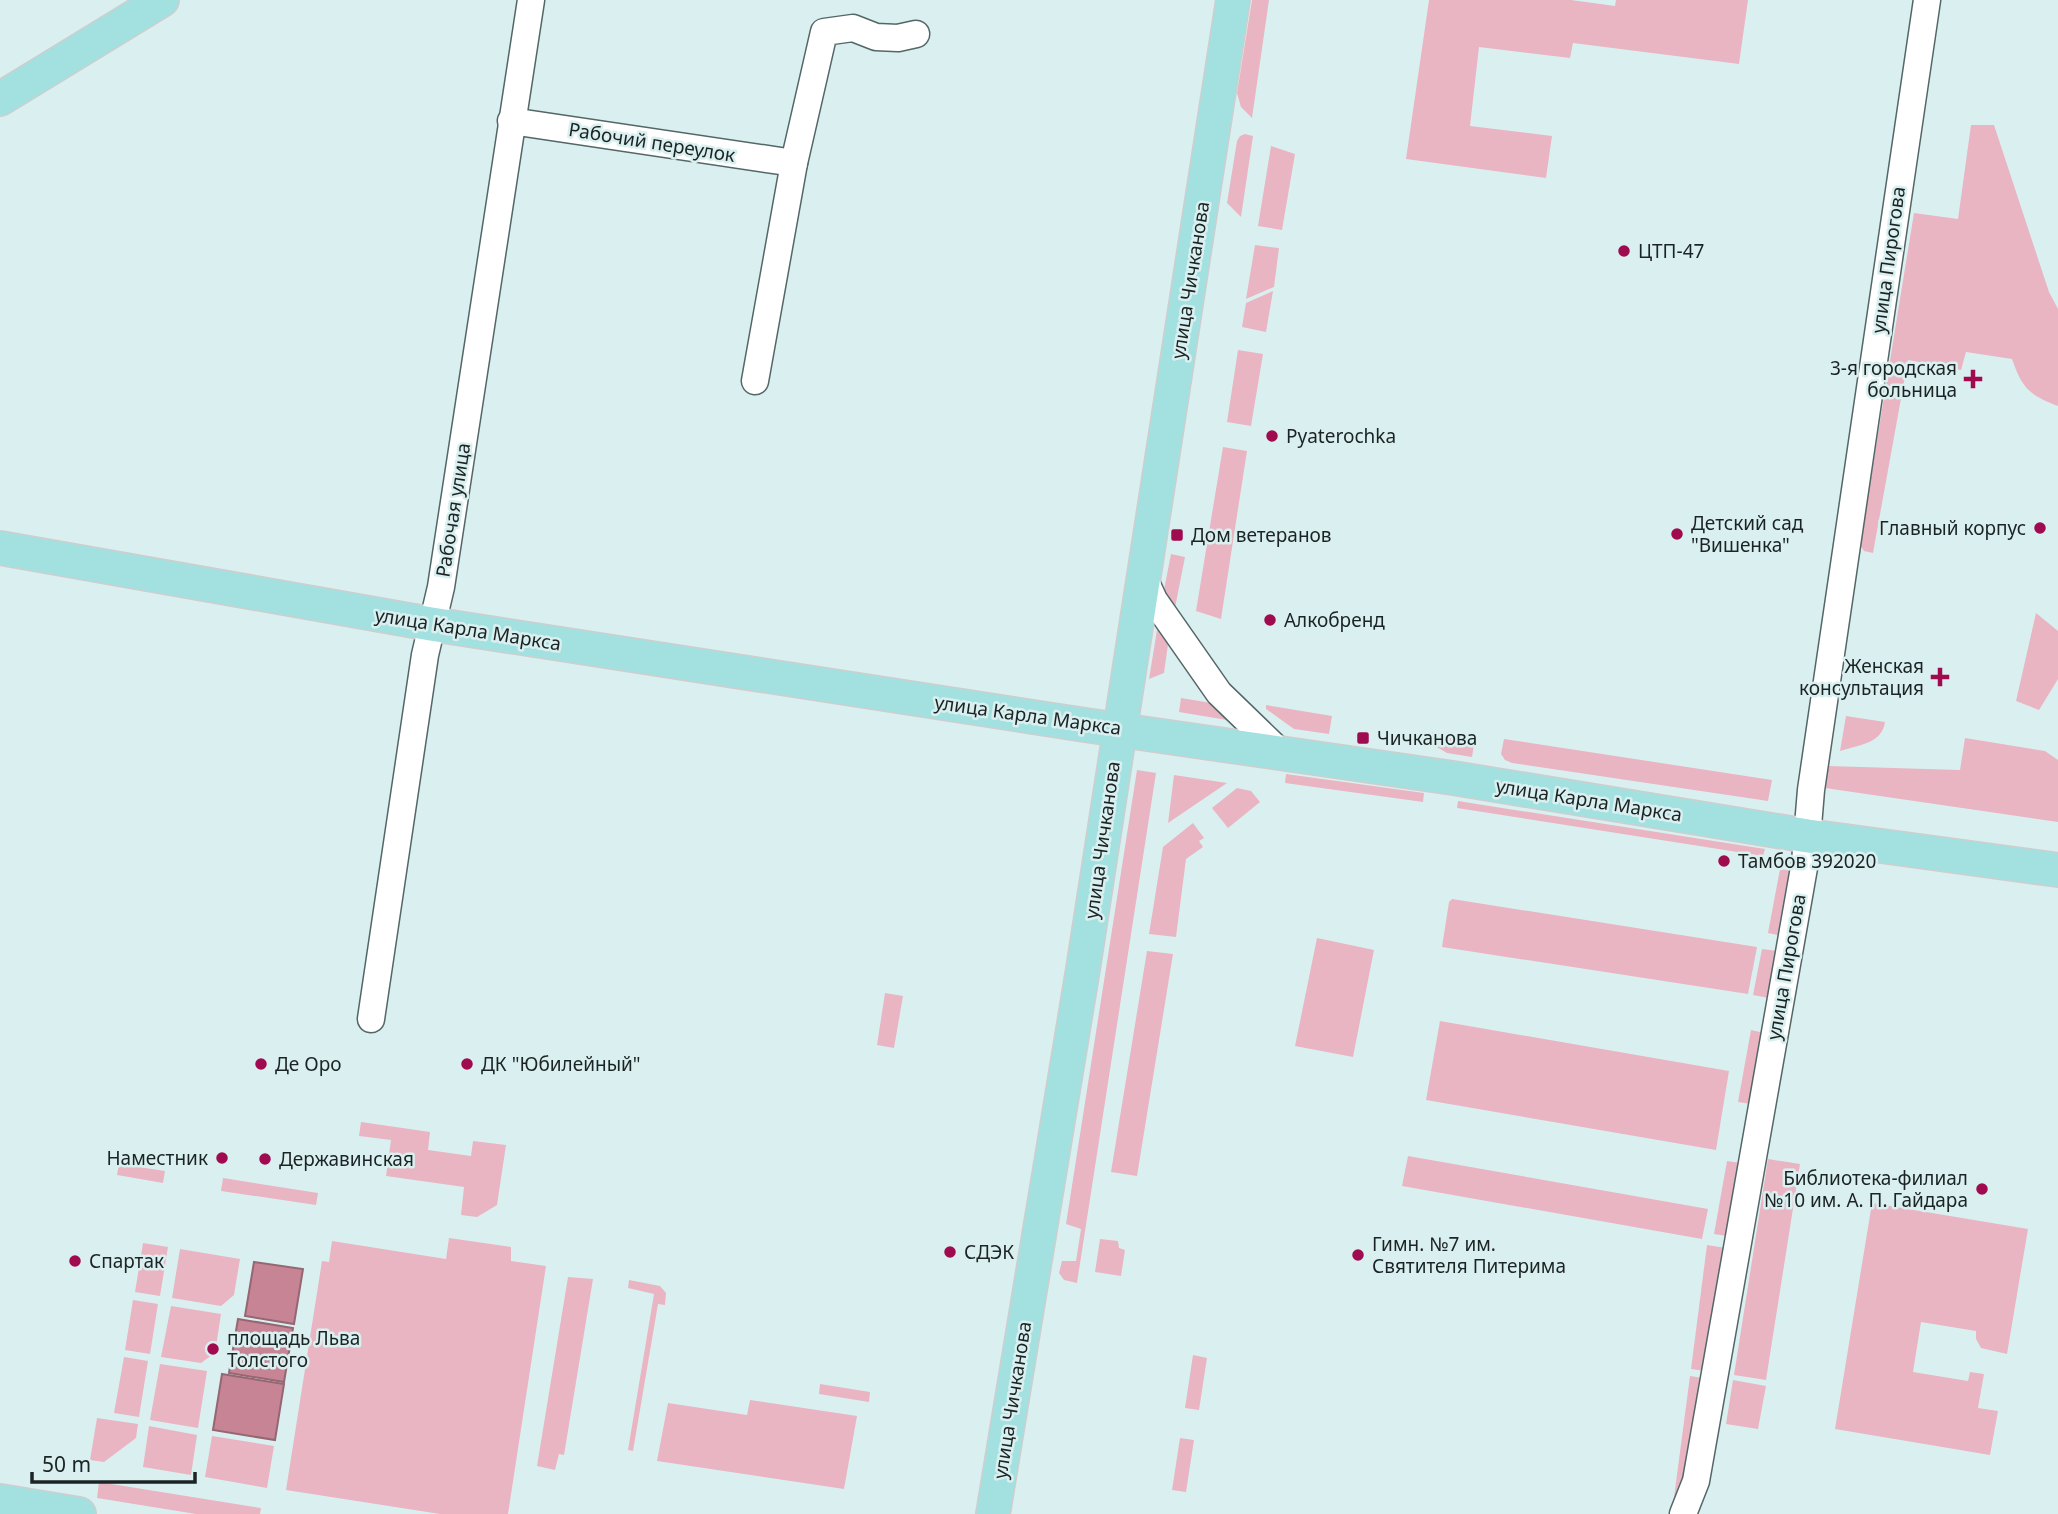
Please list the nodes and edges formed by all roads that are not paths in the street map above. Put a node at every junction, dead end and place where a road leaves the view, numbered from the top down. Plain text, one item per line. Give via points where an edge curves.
1 (162, 0) edge
2 (531, 0) edge
3 (1233, 0) edge
4 (1927, 0) edge
5 (916, 34) dead end
6 (0, 99) edge
7 (511, 121) junction
8 (794, 163) junction
9 (755, 382) dead end
10 (0, 548) edge
11 (1143, 576) junction
12 (431, 624) junction
13 (1119, 729) junction
14 (1281, 753) junction
15 (1808, 836) junction
16 (2058, 870) edge
17 (371, 1019) dead end
18 (0, 1501) edge
19 (79, 1514) edge
20 (993, 1514) edge
21 (1684, 1514) edge

1 - 6 main road
2 - 7 street, Рабочая улица
3 - 11 main road, улица Чичканова
4 - 15 street, улица Пирогова via 1813,776
5 - 8 street via 876,37 853,28 824,32
7 - 8 street, Рабочий переулок
7 - 12 street, Рабочая улица via 441,587
8 - 9 street
10 - 12 main road, улица Карла Маркса
11 - 13 main road, улица Чичканова
11 - 14 street via 1154,600 1219,693
12 - 13 main road, улица Карла Маркса
12 - 17 street, Рабочая улица
13 - 14 main road, улица Карла Маркса
13 - 20 main road, улица Чичканова
14 - 15 main road, улица Карла Маркса
15 - 16 main road, улица Карла Маркса
15 - 21 street, улица Пирогова via 1698,1468
18 - 19 main road

